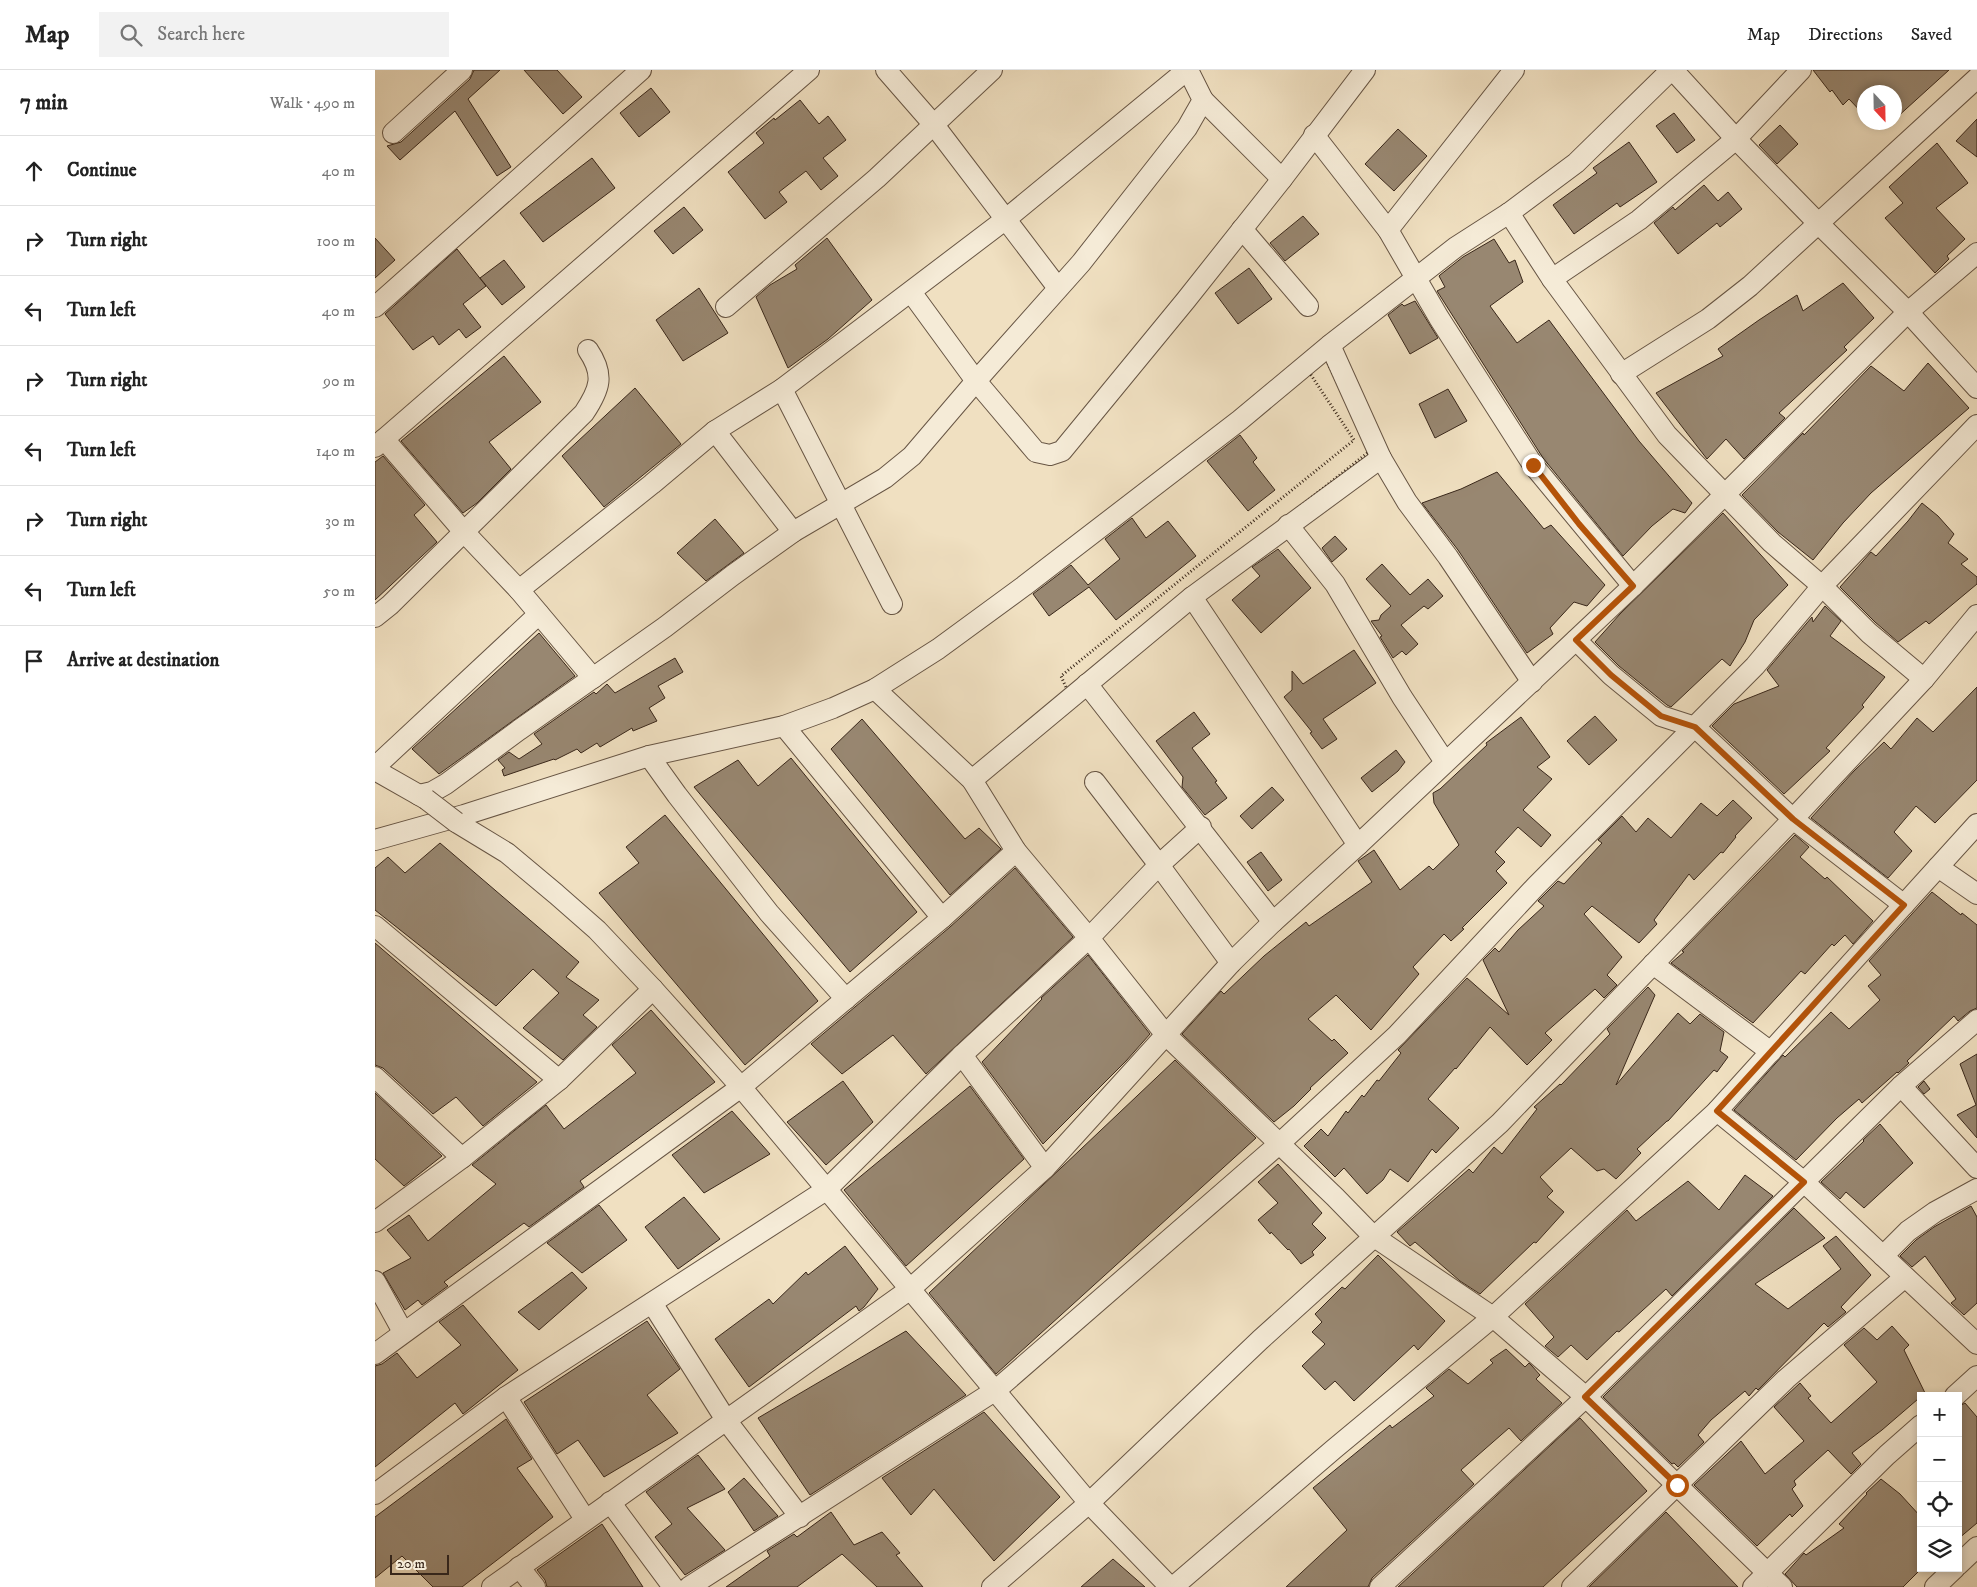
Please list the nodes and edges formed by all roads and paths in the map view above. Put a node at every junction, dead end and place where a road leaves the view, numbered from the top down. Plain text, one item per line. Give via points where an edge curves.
1 (463, 70) edge
2 (641, 70) edge
3 (809, 70) edge
4 (886, 70) edge
5 (992, 70) edge
6 (1187, 70) edge
7 (1365, 70) edge
8 (1514, 70) edge
9 (1672, 70) edge
10 (1801, 70) edge
11 (1977, 78) edge
12 (1203, 100) junction
13 (933, 125) junction
14 (393, 133) dead end
15 (1314, 135) junction
16 (1736, 139) junction
17 (1282, 179) junction
18 (1509, 213) junction
19 (1006, 219) junction
20 (1818, 223) junction
21 (1242, 229) junction
22 (1388, 230) junction
23 (1977, 253) edge
24 (1416, 279) junction
25 (1552, 279) junction
26 (1058, 288) junction
27 (911, 292) junction
28 (1308, 306) dead end
29 (375, 307) edge
30 (726, 307) dead end
31 (1908, 312) junction
32 (1330, 345) junction
33 (588, 350) dead end
34 (1621, 374) junction
35 (976, 381) junction
36 (1977, 388) edge
37 (782, 389) junction
38 (1977, 425) edge
39 (715, 432) junction
40 (380, 443) edge
41 (1376, 454) junction
42 (1726, 495) junction
43 (842, 504) junction
44 (1288, 525) junction
45 (464, 532) junction
46 (793, 532) junction
47 (1633, 586) junction
48 (1822, 586) junction
49 (519, 590) junction
50 (1192, 597) junction
51 (892, 604) dead end
52 (539, 614) junction
53 (1977, 615) edge
54 (375, 617) edge
55 (1576, 640) junction
56 (593, 678) junction
57 (1924, 679) junction
58 (1532, 682) junction
59 (1087, 684) junction
60 (875, 689) junction
61 (784, 726) junction
62 (1695, 727) junction
63 (649, 756) junction
64 (1445, 762) junction
65 (375, 768) edge
66 (972, 780) junction
67 (1095, 782) dead end
68 (422, 797) junction
69 (1793, 819) junction
70 (1977, 824) edge
71 (1201, 828) junction
72 (375, 840) edge
73 (1358, 845) junction
74 (1016, 851) junction
75 (1159, 865) junction
76 (1938, 867) junction
77 (1977, 894) edge
78 (1904, 905) junction
79 (942, 918) junction
80 (1273, 922) junction
81 (375, 926) edge
82 (1089, 938) junction
83 (1231, 963) junction
84 (1653, 964) junction
85 (653, 988) junction
86 (846, 999) junction
87 (1977, 1020) edge
88 (1166, 1035) junction
89 (1771, 1052) junction
90 (962, 1055) junction
91 (375, 1077) edge
92 (559, 1080) junction
93 (1901, 1086) junction
94 (741, 1087) junction
95 (1717, 1111) junction
96 (1279, 1144) junction
97 (462, 1158) junction
98 (1045, 1168) junction
99 (1977, 1168) edge
100 (1804, 1182) junction
101 (1977, 1189) edge
102 (826, 1190) junction
103 (375, 1222) edge
104 (1373, 1236) junction
105 (1883, 1256) junction
106 (1905, 1277) junction
107 (375, 1281) edge
108 (909, 1290) junction
109 (652, 1302) junction
110 (1493, 1317) junction
111 (403, 1332) junction
112 (1977, 1344) edge
113 (375, 1354) edge
114 (1977, 1376) edge
115 (996, 1390) junction
116 (1959, 1392) edge
117 (507, 1397) junction
118 (1585, 1397) junction
119 (725, 1420) junction
120 (1917, 1429) edge
121 (1677, 1485) junction
122 (375, 1494) edge
123 (610, 1502) junction
124 (1089, 1503) junction
125 (800, 1517) junction
126 (585, 1519) junction
127 (1977, 1547) edge
128 (519, 1567) junction
129 (1768, 1572) junction
130 (1950, 1577) edge
131 (492, 1587) edge
132 (535, 1587) edge
133 (673, 1587) edge
134 (689, 1587) edge
135 (992, 1587) edge
136 (1172, 1587) edge
137 (1380, 1587) edge
138 (1572, 1587) edge
139 (1753, 1587) edge
140 (1782, 1587) edge

1 - 14 street
2 - 29 street
3 - 40 street
4 - 13 street
5 - 13 street
6 - 12 street
6 - 19 street
7 - 15 street
8 - 22 street
9 - 16 street
9 - 18 street via 1577,163
10 - 16 street
11 - 20 street
12 - 17 street
12 - 26 street via 1187,128
13 - 19 street
13 - 30 street via 877,178
15 - 17 street
15 - 22 street
16 - 20 street
16 - 25 street via 1639,220
17 - 21 street
18 - 24 street via 1455,247
18 - 25 street
19 - 26 street
19 - 27 street
20 - 31 street
20 - 34 street via 1751,286
21 - 28 street
21 - 35 street via 1063,450 1050,455 1036,452
22 - 24 street
23 - 31 street
24 - 32 street
24 - 47 street via 1533,465
25 - 34 street
26 - 35 street
27 - 35 street
27 - 37 street
31 - 36 street
31 - 42 street
32 - 41 street
32 - 60 street via 1240,420 1025,586 938,649
33 - 45 street via 600,375 596,395 584,413
34 - 42 street via 1667,435
35 - 43 street via 912,456 885,478
37 - 39 street
37 - 43 street
38 - 48 street
39 - 46 street
39 - 49 street
40 - 45 street
41 - 41 path via 1131,641 1068,692 1061,676 1354,440 1309,372 1325,356
41 - 44 street
41 - 58 street
42 - 47 street
42 - 48 street via 1772,543
43 - 46 street
43 - 51 street
44 - 50 street
44 - 64 street via 1335,584
45 - 49 street
45 - 54 street
46 - 56 street
47 - 55 street
48 - 57 street via 1869,633
48 - 62 street via 1755,666
49 - 52 street
50 - 59 street
50 - 73 street
52 - 56 street
52 - 65 street
53 - 57 street
55 - 58 street
55 - 62 street via 1611,675 1661,716
56 - 68 street via 446,784
57 - 69 street
58 - 64 street
59 - 66 street
59 - 71 street
60 - 61 street
60 - 66 street
61 - 63 street
61 - 79 street
62 - 69 street
62 - 96 street via 1536,886 1397,1035
63 - 72 street
63 - 86 street via 769,913
64 - 73 street
65 - 68 street
66 - 74 street
67 - 75 street
68 - 85 street, bridge via 507,853 597,930
69 - 78 street
69 - 84 street
70 - 76 street
71 - 75 street
71 - 80 street
73 - 80 street
74 - 79 street
74 - 82 street
75 - 82 street
75 - 83 street
76 - 77 street
76 - 78 street
78 - 89 street
79 - 86 street
80 - 83 street
81 - 92 street
82 - 88 street
82 - 90 street
83 - 88 street
84 - 89 street
84 - 104 street via 1500,1123
85 - 92 street
85 - 94 street
86 - 94 street
87 - 93 street
88 - 96 street
88 - 98 street
89 - 95 street
90 - 98 street
90 - 102 street
91 - 97 street
92 - 97 street
93 - 99 street
93 - 100 street
94 - 102 street
94 - 111 street
95 - 100 street
95 - 110 street
96 - 104 street
96 - 115 street
97 - 103 street
98 - 108 street
100 - 105 street
100 - 118 street
101 - 105 street via 1908,1231
102 - 108 street
102 - 109 street
104 - 110 street
104 - 124 street
105 - 106 street
106 - 112 street
106 - 121 street via 1786,1379
107 - 111 street
108 - 115 street
108 - 119 street
109 - 117 street
109 - 119 street
110 - 118 street
110 - 136 street
111 - 113 street
114 - 116 street
115 - 124 street
115 - 125 street
117 - 122 street
117 - 126 street
118 - 121 street
118 - 137 street
119 - 123 street
119 - 125 street
120 - 129 street
121 - 129 street
121 - 138 street
123 - 126 street
123 - 133 street
124 - 135 street
124 - 136 street
125 - 134 street
126 - 128 street
127 - 130 street
128 - 131 street
128 - 132 street
129 - 139 street
129 - 140 street

